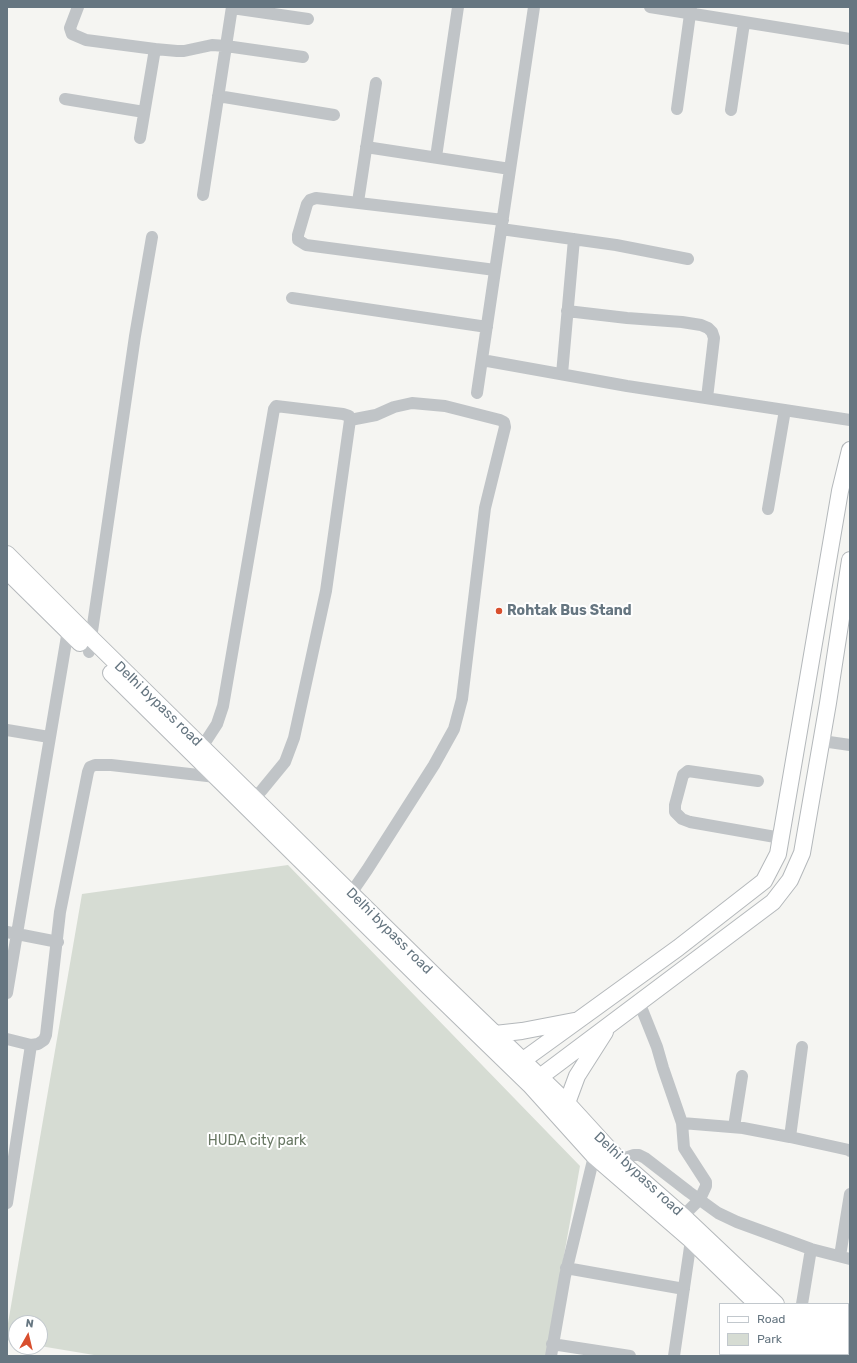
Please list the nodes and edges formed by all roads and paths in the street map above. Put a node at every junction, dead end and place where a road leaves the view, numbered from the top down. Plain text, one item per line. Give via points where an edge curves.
1 (78, 7) edge
2 (232, 7) edge
3 (458, 7) edge
4 (534, 7) edge
5 (650, 7) edge
6 (690, 10) edge
7 (308, 19) dead end
8 (744, 23) junction
9 (850, 40) edge
10 (226, 46) junction
11 (155, 49) junction
12 (303, 57) dead end
13 (376, 84) dead end
14 (218, 96) junction
15 (65, 99) dead end
16 (677, 109) dead end
17 (731, 110) dead end
18 (144, 112) junction
19 (334, 115) dead end
20 (140, 138) dead end
21 (366, 147) junction
22 (436, 157) junction
23 (510, 169) junction
24 (203, 195) dead end
25 (358, 202) junction
26 (502, 224) junction
27 (152, 237) dead end
28 (574, 239) junction
29 (688, 259) dead end
30 (495, 270) junction
31 (292, 298) dead end
32 (568, 310) junction
33 (487, 327) junction
34 (482, 360) junction
35 (562, 374) junction
36 (477, 392) dead end
37 (707, 398) junction
38 (785, 410) junction
39 (350, 420) junction
40 (850, 420) edge
41 (850, 450) edge
42 (768, 509) dead end
43 (7, 554) edge
44 (850, 560) edge
45 (7, 571) edge
46 (69, 624) junction
47 (91, 646) junction
48 (7, 730) edge
49 (49, 737) junction
50 (822, 741) junction
51 (850, 745) edge
52 (198, 752) junction
53 (216, 777) junction
54 (758, 781) dead end
55 (250, 803) junction
56 (781, 838) junction
57 (347, 898) junction
58 (12, 933) edge
59 (58, 942) junction
60 (7, 993) edge
61 (639, 1002) junction
62 (579, 1020) junction
63 (610, 1024) junction
64 (495, 1034) junction
65 (7, 1038) edge
66 (31, 1045) junction
67 (802, 1047) dead end
68 (518, 1064) junction
69 (742, 1076) dead end
70 (535, 1081) junction
71 (567, 1103) junction
72 (682, 1123) junction
73 (734, 1127) junction
74 (790, 1137) junction
75 (598, 1138) junction
76 (850, 1151) edge
77 (594, 1156) junction
78 (619, 1160) junction
79 (850, 1194) edge
80 (700, 1199) junction
81 (7, 1203) edge
82 (683, 1216) junction
83 (692, 1240) junction
84 (812, 1249) junction
85 (845, 1258) edge
86 (566, 1268) junction
87 (684, 1289) junction
88 (756, 1303) edge
89 (775, 1303) edge
90 (802, 1303) edge
91 (552, 1350) edge
92 (630, 1356) edge
93 (674, 1356) edge

1 - 11 street via 70,28 72,34 79,38
2 - 7 street
2 - 10 street
3 - 22 street
4 - 23 street
5 - 6 street
6 - 8 street
6 - 16 street
8 - 9 street
8 - 17 street
10 - 11 street via 205,46 184,51
10 - 12 street
10 - 14 street
11 - 18 street
13 - 21 street
14 - 19 street
14 - 24 street
15 - 18 street
18 - 20 street
21 - 22 street
21 - 25 street
22 - 23 street
23 - 26 street
25 - 26 street
25 - 30 street via 316,198 310,200 305,209 298,240 306,245
26 - 28 street
26 - 30 street
27 - 47 street via 135,336
28 - 29 street
28 - 32 street
30 - 33 street
31 - 33 street
32 - 35 street
32 - 37 street via 682,322 708,328 714,338
33 - 34 street
34 - 35 street
34 - 36 street
35 - 37 street
37 - 38 street
38 - 40 street
38 - 42 street
39 - 52 street via 349,416 343,414 276,406 274,409 223,706 217,724
39 - 55 street via 326,591 294,738 285,762
39 - 57 street via 376,415 412,402 445,406 500,420 504,422 505,427 485,508 462,698 454,729 434,765
41 - 56 main road via 840,491
43 - 46 main road, Delhi bypass road
44 - 50 main road
45 - 46 main road, Delhi bypass road
46 - 47 main road, Delhi bypass road
46 - 49 street
47 - 52 main road, Delhi bypass road
48 - 49 street
49 - 58 street
50 - 51 street
50 - 61 main road via 802,853 790,880 773,902
52 - 53 main road, Delhi bypass road
52 - 55 main road, Delhi bypass road
53 - 55 main road, Delhi bypass road
53 - 59 street via 111,765 90,767 60,912
54 - 56 street via 688,771 683,775 674,806 675,812 690,822
55 - 57 main road, Delhi bypass road
56 - 62 main road via 778,854 764,881
57 - 64 main road, Delhi bypass road
57 - 68 main road, Delhi bypass road
58 - 59 street
58 - 60 street
59 - 66 street via 46,1035 44,1040
61 - 63 main road
61 - 72 street
62 - 64 main road
62 - 68 main road
63 - 70 main road
63 - 71 main road via 577,1076
64 - 68 main road, Delhi bypass road
65 - 66 street
66 - 81 street
67 - 74 street
68 - 70 main road, Delhi bypass road
69 - 73 street
70 - 71 main road, Delhi bypass road
70 - 77 main road, Delhi bypass road
71 - 75 main road, Delhi bypass road
72 - 73 street
72 - 80 street via 684,1148 706,1182 706,1189
73 - 74 street
74 - 76 street
75 - 77 street
75 - 78 main road, Delhi bypass road
77 - 83 main road, Delhi bypass road
77 - 86 street
78 - 80 street via 639,1155
78 - 82 main road, Delhi bypass road
79 - 85 street
80 - 82 street
80 - 84 street via 718,1213 738,1222
82 - 89 main road, Delhi bypass road
83 - 87 street
83 - 88 main road, Delhi bypass road
84 - 85 street
84 - 90 street
86 - 87 street
86 - 91 street
87 - 93 street
91 - 92 street

